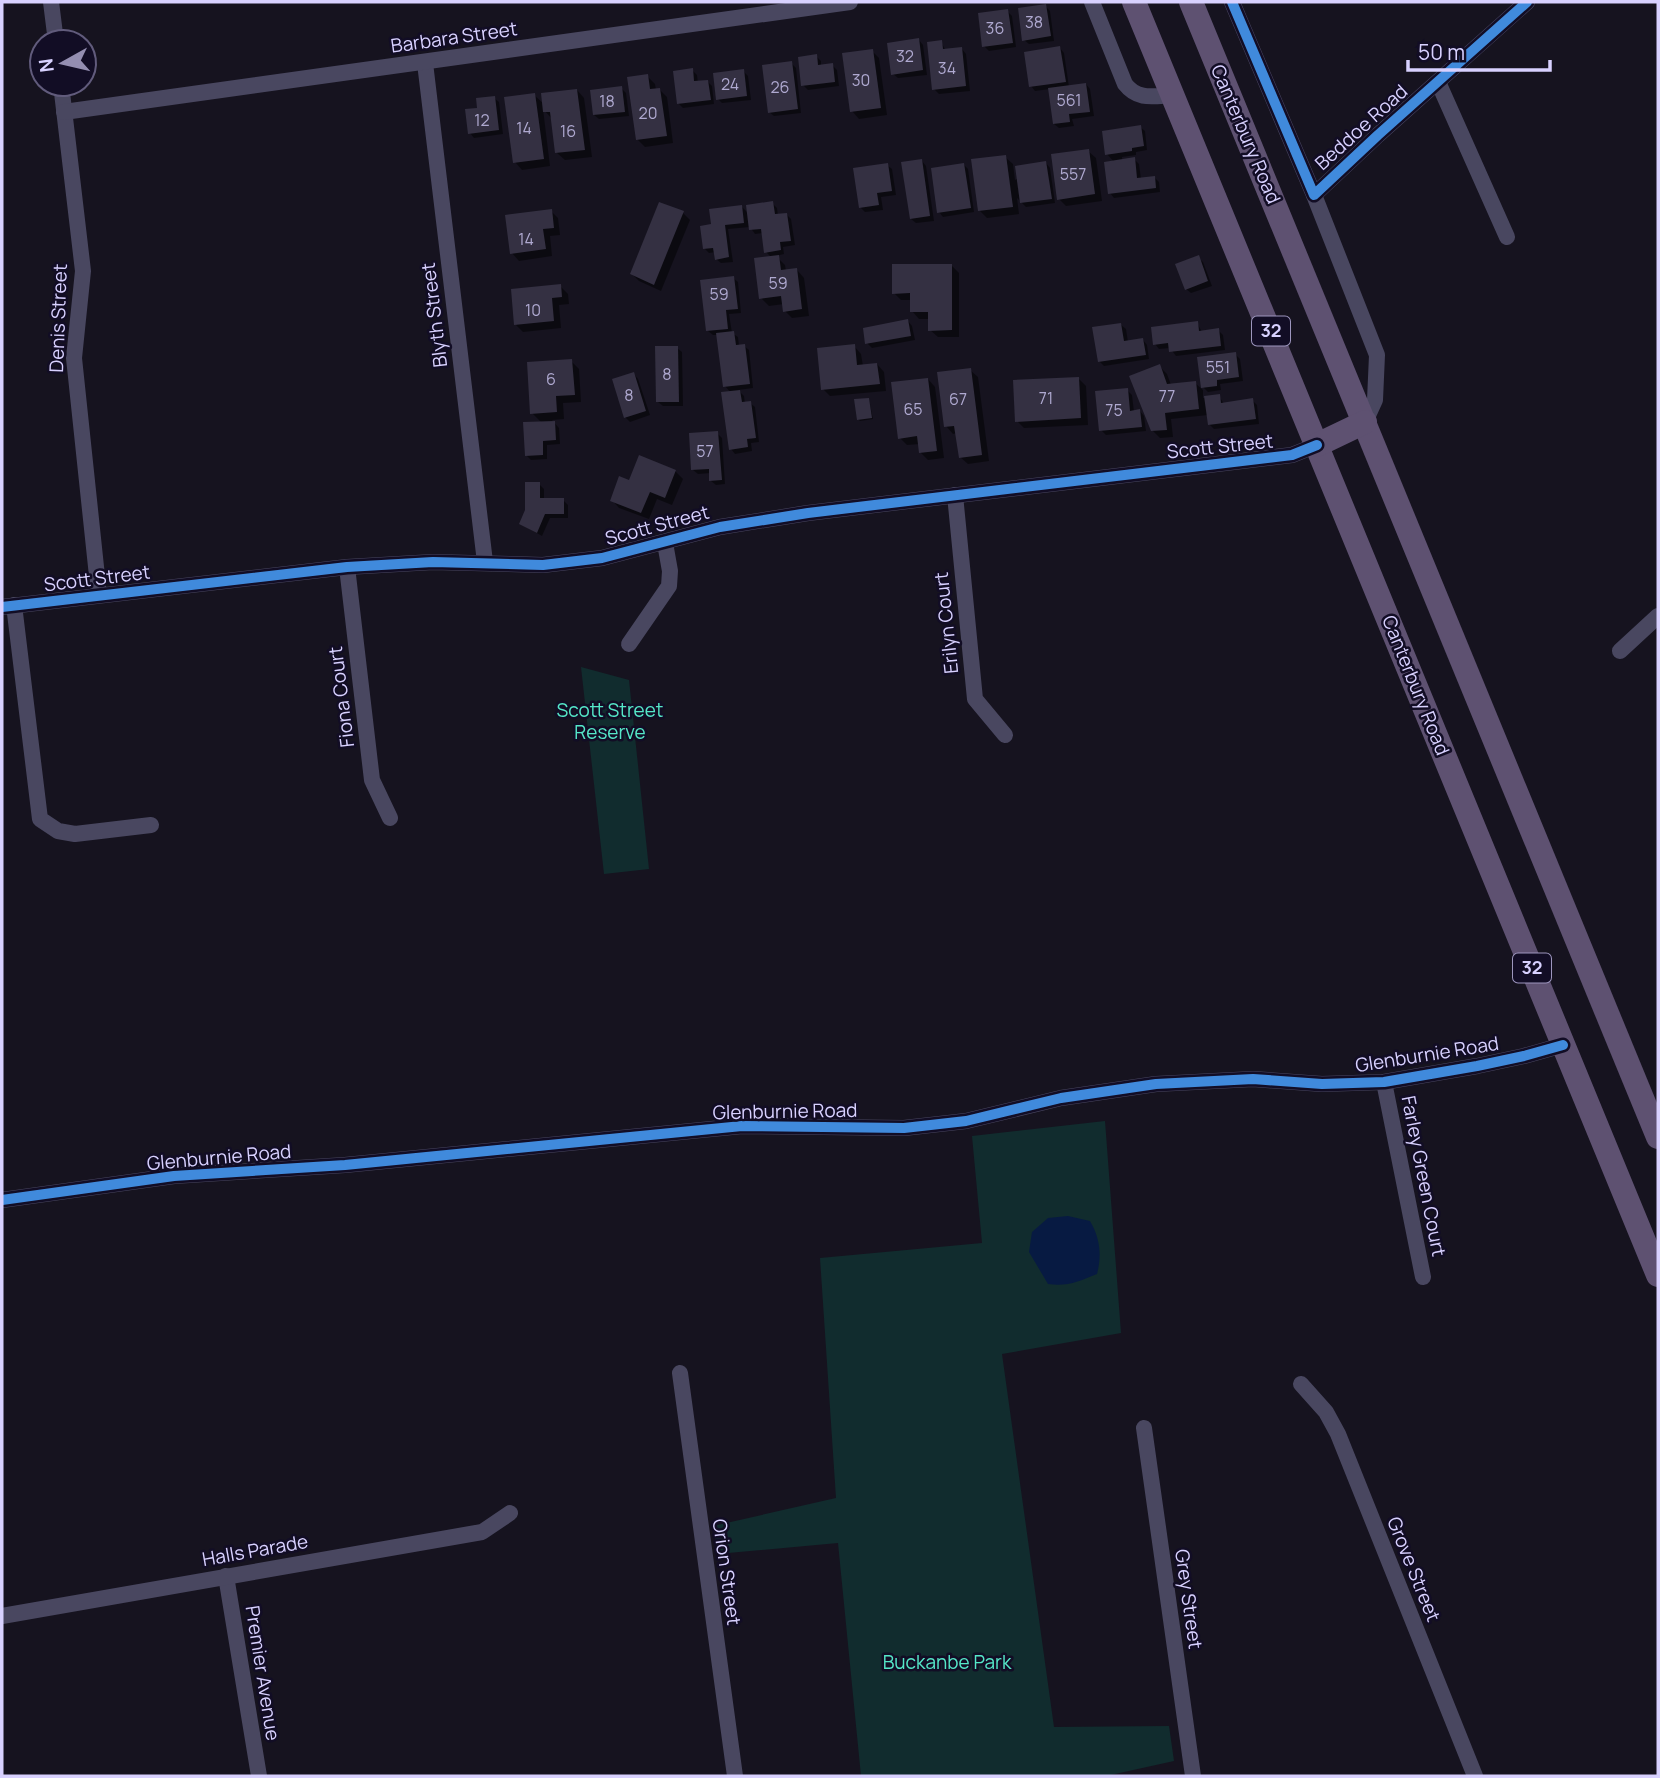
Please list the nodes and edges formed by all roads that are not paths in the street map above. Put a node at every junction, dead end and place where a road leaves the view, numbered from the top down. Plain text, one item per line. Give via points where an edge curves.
1 (51, 2) edge
2 (850, 2) edge
3 (1092, 2) edge
4 (1134, 2) edge
5 (1191, 2) edge
6 (1232, 2) edge
7 (1527, 2) edge
8 (54, 28) edge
9 (425, 63) junction
10 (1438, 82) junction
11 (1173, 95) junction
12 (62, 98) edge
13 (64, 112) junction
14 (1314, 195) junction
15 (1507, 237) dead end
16 (1365, 422) junction
17 (1317, 444) junction
18 (955, 495) junction
19 (665, 543) junction
20 (485, 562) junction
21 (347, 567) junction
22 (99, 595) junction
23 (8, 606) edge
24 (1658, 615) edge
25 (629, 644) dead end
26 (1620, 651) dead end
27 (1005, 735) dead end
28 (390, 818) dead end
29 (151, 825) dead end
30 (1563, 1045) junction
31 (1384, 1082) junction
32 (1652, 1101) edge
33 (1658, 1137) edge
34 (2, 1200) edge
35 (1658, 1275) edge
36 (1423, 1277) dead end
37 (680, 1373) dead end
38 (1301, 1384) dead end
39 (1144, 1428) dead end
40 (510, 1513) dead end
41 (226, 1576) junction
42 (2, 1616) edge
43 (259, 1776) edge
44 (735, 1776) edge
45 (1193, 1776) edge
46 (1475, 1776) edge

1 - 8 street
2 - 9 street, Barbara Street
3 - 11 street via 1130,91 1137,96
4 - 11 main road, Canterbury Road / 32
5 - 16 main road, Canterbury Road
6 - 14 street, Canterbury Road
7 - 10 street, Beddoe Road
9 - 13 street, Barbara Street
9 - 20 street, Blyth Street
10 - 14 street, Beddoe Road
10 - 15 street
11 - 17 main road, Canterbury Road / 32
12 - 13 street, Denis Street
13 - 22 street, Denis Street via 83,271 74,358
14 - 16 street, Canterbury Road via 1377,355 1375,400
16 - 17 main road
16 - 32 main road, Canterbury Road
17 - 18 street, Scott Street via 1292,455
17 - 30 main road, Canterbury Road / 32
18 - 19 street, Scott Street via 743,523
18 - 27 street, Erilyn Court via 975,699
19 - 20 street, Scott Street via 602,558 543,565
19 - 25 street, Scott Street via 668,586
20 - 21 street, Scott Street
21 - 22 street, Scott Street
21 - 28 street, Fiona Court via 372,780
22 - 23 street, Scott Street
23 - 29 street via 40,819 58,831 75,834
24 - 26 street
30 - 31 street, Glenburnie Road
30 - 35 main road, Canterbury Road / 32
31 - 34 street, Glenburnie Road via 1253,1079 1156,1084 1061,1098 966,1121 904,1128 742,1126 345,1165 174,1176
31 - 36 street, Farley Green Court
32 - 33 main road, Canterbury Road
37 - 44 street, Orion Street
38 - 46 street, Grove Street via 1338,1434
39 - 45 street, Grey Street
40 - 41 street, Halls Parade via 482,1532
41 - 42 street, Halls Parade
41 - 43 street, Premier Avenue

